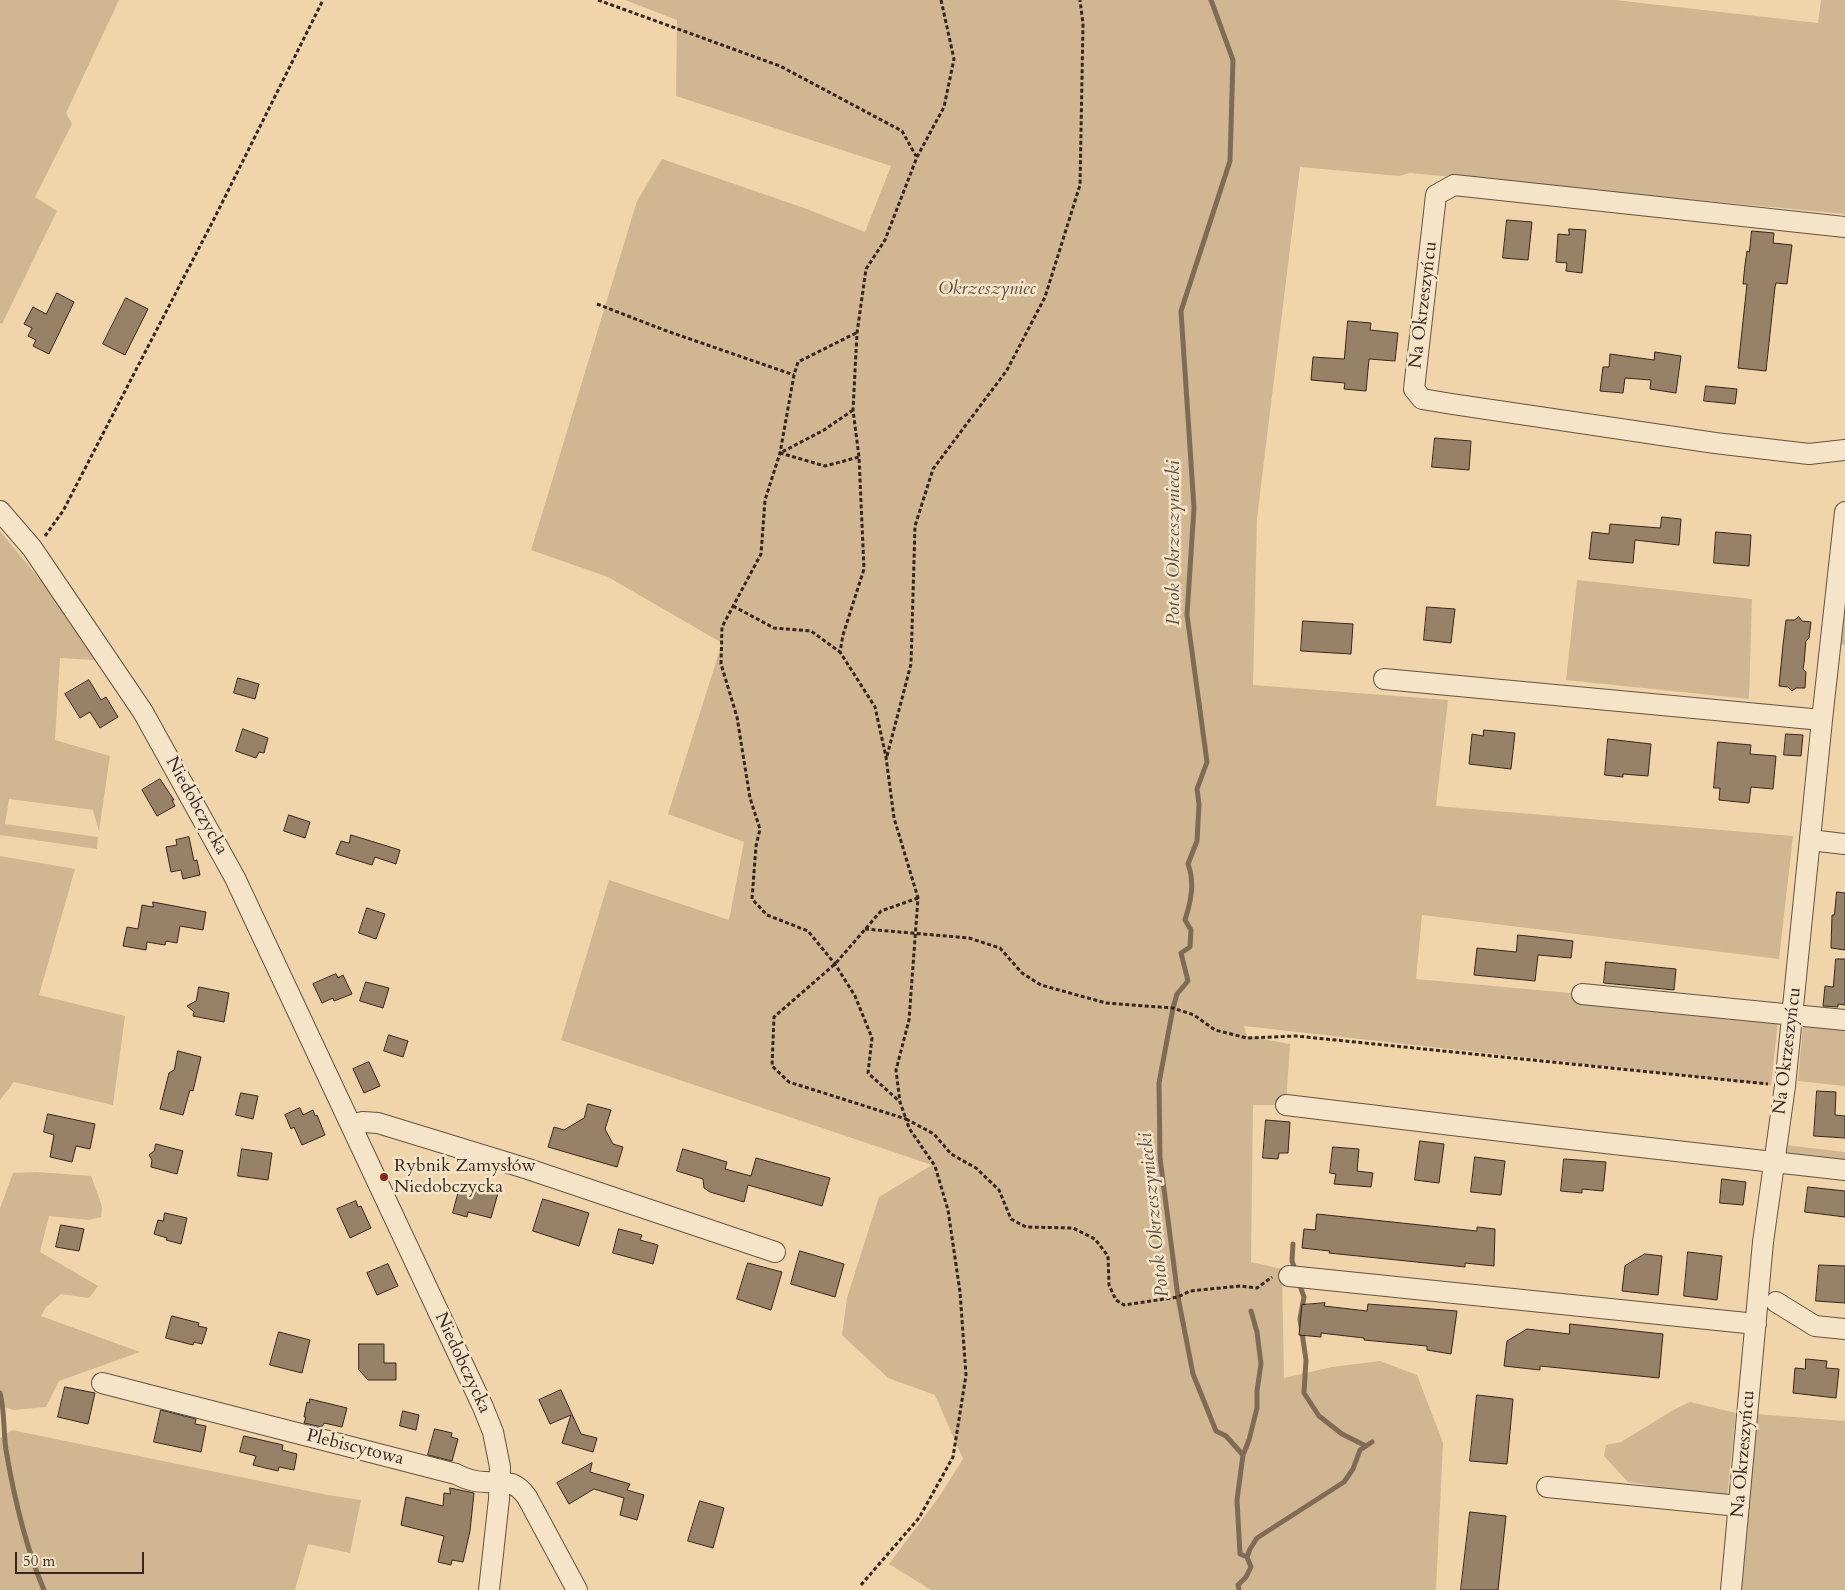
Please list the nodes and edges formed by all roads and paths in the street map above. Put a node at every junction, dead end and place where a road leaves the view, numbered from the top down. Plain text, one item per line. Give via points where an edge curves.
1 (323, 0) edge
2 (598, 0) edge
3 (941, 0) edge
4 (1080, 0) edge
5 (917, 157) junction
6 (1845, 227) edge
7 (597, 304) dead end
8 (857, 333) junction
9 (794, 374) junction
10 (853, 410) junction
11 (1845, 450) edge
12 (780, 453) junction
13 (859, 457) junction
14 (0, 512) edge
15 (1845, 512) edge
16 (32, 548) junction
17 (733, 606) junction
18 (840, 652) junction
19 (1384, 678) dead end
20 (1822, 720) junction
21 (886, 757) junction
22 (1810, 840) junction
23 (1845, 844) edge
24 (918, 898) junction
25 (865, 929) junction
26 (915, 933) junction
27 (834, 964) junction
28 (1582, 994) dead end
29 (1793, 1014) junction
30 (1845, 1020) edge
31 (1786, 1086) junction
32 (900, 1102) junction
33 (1286, 1105) dead end
34 (906, 1119) junction
35 (351, 1125) junction
36 (1774, 1161) junction
37 (1845, 1170) edge
38 (775, 1252) dead end
39 (1283, 1275) joint
40 (1776, 1302) dead end
41 (1756, 1324) junction
42 (1845, 1329) edge
43 (102, 1384) dead end
44 (501, 1481) junction
45 (1546, 1487) dead end
46 (1739, 1506) junction
47 (861, 1584) dead end
48 (489, 1590) edge
49 (578, 1590) edge
50 (1731, 1590) edge

1 - 16 path via 63,512 50,531
2 - 5 path via 788,70 902,131
3 - 5 path via 954,59 944,107
4 - 21 path via 1083,24 1080,185 1045,297 1007,370 933,468 915,526 911,664
5 - 8 path via 884,240 866,269
6 - 11 street, Na Okrzeszyńcu via 1454,185 1436,195 1414,389 1422,399 1715,443 1809,454
7 - 9 path
8 - 9 path via 798,362
8 - 10 path
9 - 12 path
10 - 12 path via 824,430
10 - 13 path
12 - 13 path via 825,466
12 - 17 path via 765,500 761,554
13 - 18 path via 864,569
14 - 16 street, Niedobczycka
15 - 20 street, Na Okrzeszyńcu
16 - 35 street, Niedobczycka via 143,712 236,878
17 - 18 path via 774,628 811,631
17 - 27 path via 722,628 721,664 737,717 750,798 760,829 752,899 767,915 808,931
18 - 21 path via 875,707
19 - 20 street
20 - 22 street, Na Okrzeszyńcu
21 - 24 path via 894,818
22 - 23 street
22 - 29 street, Na Okrzeszyńcu
24 - 25 path via 881,911
24 - 26 path
25 - 26 path
25 - 27 path
26 - 31 path via 969,938 1000,948 1022,973 1041,985 1106,1003 1173,1008 1194,1015 1214,1030 1247,1038 1296,1036
26 - 32 path via 909,1020 896,1070
27 - 32 path via 855,996 872,1038 868,1073
27 - 34 path via 774,1017 772,1066 789,1082
28 - 29 street
29 - 30 street
29 - 31 street, Na Okrzeszyńcu
31 - 36 street, Na Okrzeszyńcu
32 - 34 path
33 - 36 street
34 - 39 path via 934,1134 950,1154 976,1168 993,1184 999,1190 1011,1219 1026,1227 1073,1228 1095,1239 1108,1256 1109,1285 1116,1300 1124,1305 1178,1297 1190,1292 1240,1286 1257,1288
34 - 47 path via 935,1166 948,1210 960,1292 966,1375 953,1457 919,1518
35 - 38 street via 378,1123 528,1169
35 - 44 street, Niedobczycka via 489,1420 498,1450
36 - 37 street
36 - 41 street, Na Okrzeszyńcu
39 - 41 street
40 - 42 street via 1815,1326
41 - 46 street, Na Okrzeszyńcu
43 - 44 street, Plebiscytowa via 456,1474 467,1480
44 - 48 street
44 - 49 street via 518,1487 527,1497
45 - 46 street
46 - 50 street, Na Okrzeszyńcu

